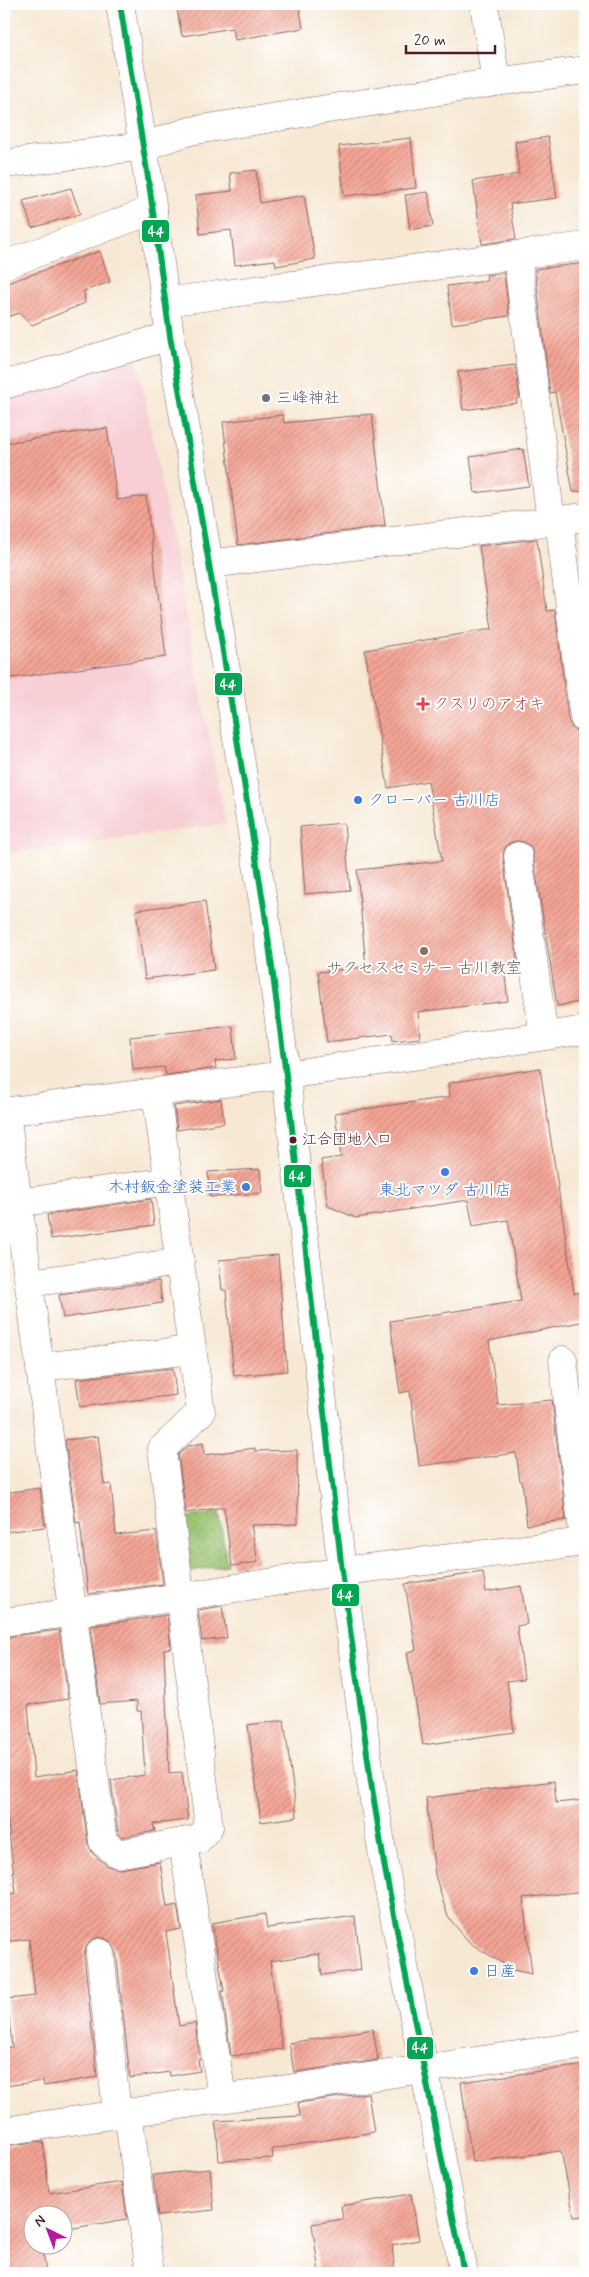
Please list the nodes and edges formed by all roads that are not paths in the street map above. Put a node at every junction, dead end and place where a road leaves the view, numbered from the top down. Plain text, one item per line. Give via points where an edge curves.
1 (120, 4) edge
2 (484, 4) edge
3 (585, 70) edge
4 (496, 82) junction
5 (144, 146) junction
6 (4, 164) edge
7 (153, 210) junction
8 (585, 246) edge
9 (518, 255) junction
10 (4, 265) edge
11 (165, 302) junction
12 (170, 336) junction
13 (4, 385) edge
14 (585, 517) edge
15 (555, 521) junction
16 (209, 564) junction
17 (584, 718) edge
18 (518, 856) dead end
19 (585, 1030) edge
20 (544, 1036) junction
21 (286, 1075) junction
22 (156, 1093) junction
23 (5, 1112) edge
24 (169, 1181) junction
25 (18, 1203) junction
26 (180, 1262) junction
27 (29, 1283) junction
28 (192, 1350) junction
29 (563, 1360) dead end
30 (40, 1368) junction
31 (585, 1542) edge
32 (342, 1571) junction
33 (180, 1597) junction
34 (73, 1612) junction
35 (4, 1622) edge
36 (184, 1842) junction
37 (100, 1953) dead end
38 (585, 2045) edge
39 (424, 2067) junction
40 (222, 2097) junction
41 (123, 2113) junction
42 (4, 2131) edge
43 (150, 2273) edge
44 (464, 2273) edge

1 - 5 street
2 - 4 street
3 - 4 street
4 - 5 street via 190,130
5 - 6 street
5 - 7 street
7 - 10 street
7 - 11 street
8 - 9 street
9 - 11 street
9 - 15 street
11 - 12 street
12 - 13 street
12 - 16 street
14 - 15 street
15 - 16 street
15 - 17 street
16 - 21 street via 265,914
18 - 20 street
19 - 20 street
20 - 21 street
21 - 22 street
21 - 32 street
22 - 23 street
22 - 24 street
23 - 25 street
24 - 25 street
24 - 26 street
25 - 27 street
26 - 27 street
26 - 28 street
27 - 30 street
28 - 30 street
28 - 33 street via 200,1412 162,1449
29 - 31 street
30 - 34 street
31 - 32 street
32 - 33 street
32 - 39 street via 372,1792
33 - 34 street
33 - 36 street via 209,1827 200,1839
34 - 35 street
34 - 36 street via 103,1842 118,1854
36 - 40 street
37 - 41 street
38 - 39 street
39 - 40 street
39 - 44 street
40 - 41 street
41 - 42 street
41 - 43 street

